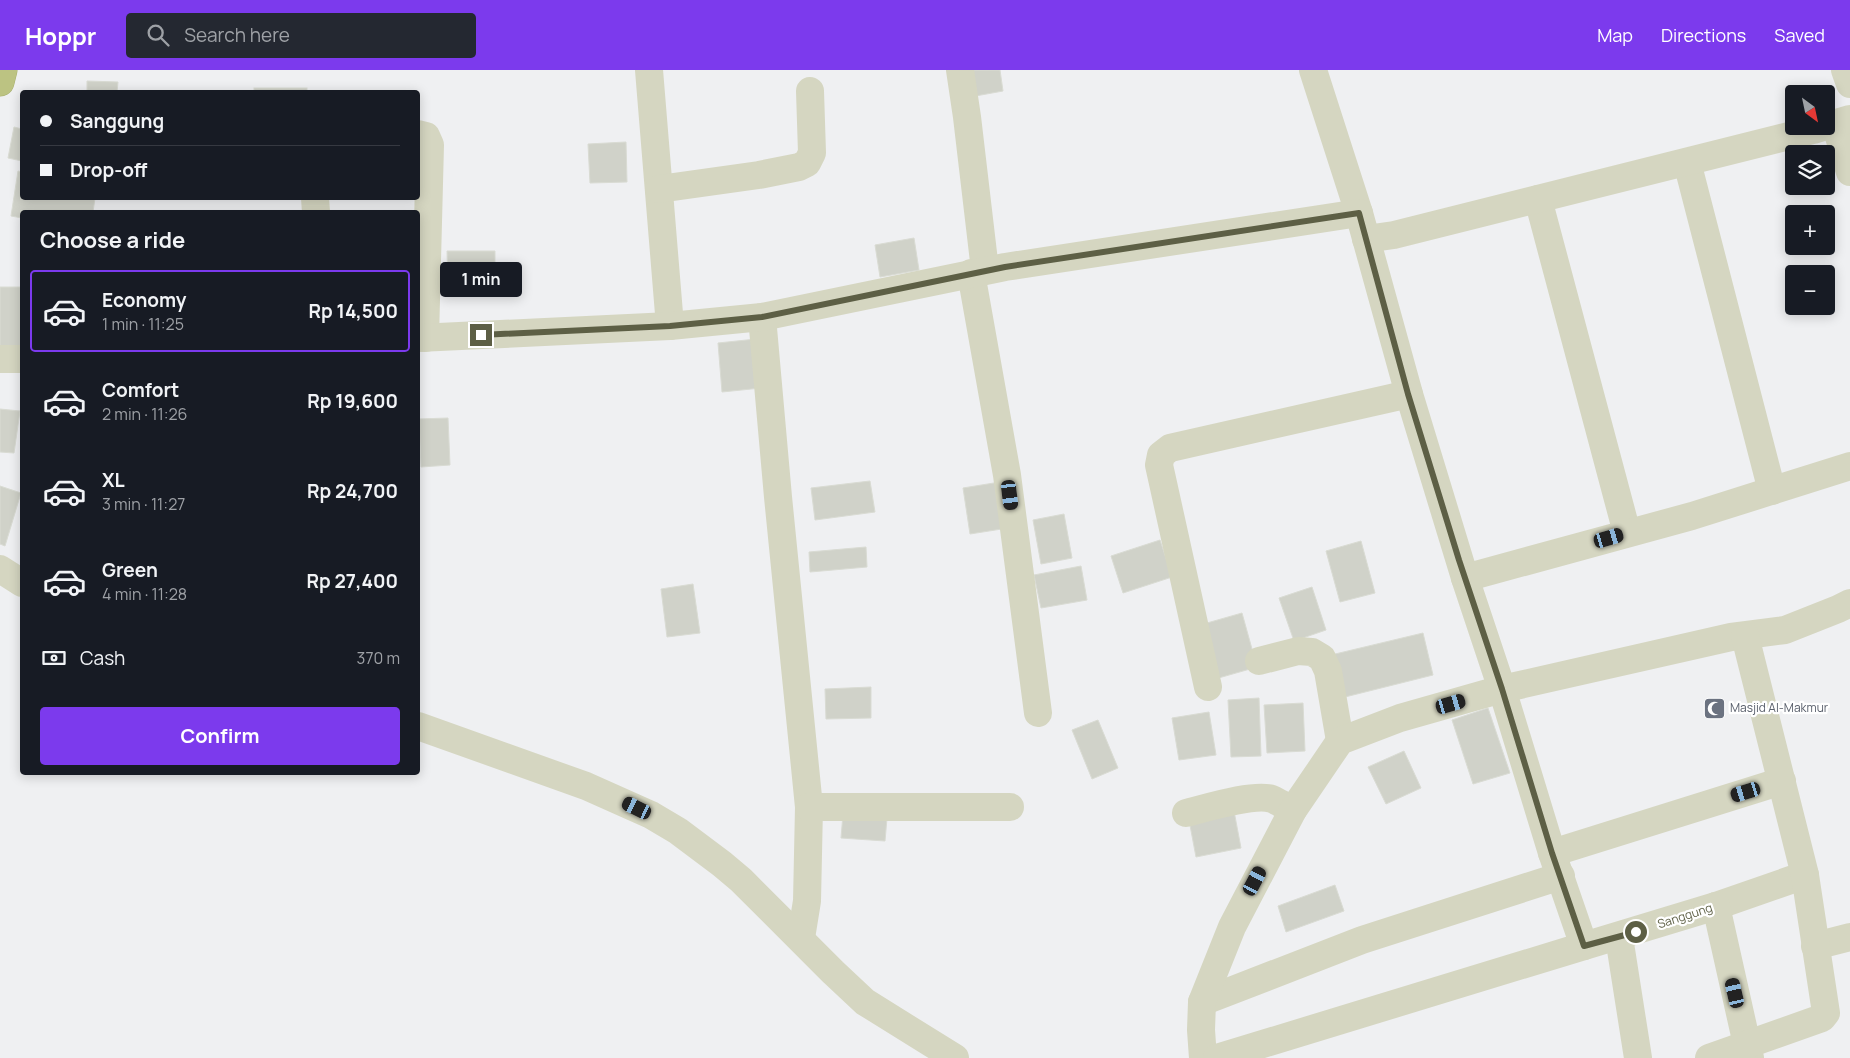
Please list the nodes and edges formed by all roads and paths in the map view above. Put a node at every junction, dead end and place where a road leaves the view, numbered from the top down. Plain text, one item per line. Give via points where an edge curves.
1 (3, 70) edge
2 (649, 70) edge
3 (960, 70) edge
4 (1313, 70) edge
5 (1845, 70) edge
6 (0, 82) edge
7 (1850, 84) edge
8 (810, 90) dead end
9 (1842, 122) edge
10 (420, 134) edge
11 (1687, 162) junction
12 (1850, 172) edge
13 (659, 189) junction
14 (1538, 199) junction
15 (1359, 213) junction
16 (1366, 239) junction
17 (978, 272) junction
18 (762, 317) junction
19 (670, 326) junction
20 (421, 338) edge
21 (0, 359) edge
22 (20, 359) edge
23 (1408, 394) junction
24 (1850, 466) edge
25 (1772, 491) junction
26 (1627, 533) junction
27 (0, 570) edge
28 (1465, 578) junction
29 (20, 582) edge
30 (1850, 603) edge
31 (1745, 636) junction
32 (1259, 660) dead end
33 (1208, 687) dead end
34 (1502, 689) junction
35 (1038, 713) dead end
36 (420, 727) edge
37 (1340, 741) junction
38 (1782, 781) junction
39 (809, 807) junction
40 (1010, 807) dead end
41 (1293, 810) junction
42 (1186, 813) dead end
43 (1556, 864) junction
44 (1805, 875) junction
45 (1716, 906) junction
46 (1850, 936) edge
47 (1619, 937) junction
48 (801, 938) junction
49 (1584, 946) junction
50 (1815, 946) junction
51 (1202, 1002) junction
52 (1749, 1052) edge
53 (956, 1058) edge
54 (1203, 1058) edge
55 (1217, 1058) edge
56 (1638, 1058) edge
57 (1709, 1058) edge

1 - 6 highway
2 - 13 street
3 - 17 street via 967,117
4 - 15 street
5 - 7 street
8 - 13 street via 812,153 803,166 759,176
9 - 11 street
9 - 12 street
10 - 20 street via 426,136 430,145
11 - 14 street
11 - 25 street
13 - 19 street
14 - 16 street
14 - 26 street
15 - 16 street
15 - 17 street
16 - 23 street
17 - 18 street
17 - 35 street
18 - 19 street
18 - 39 street
19 - 20 street
21 - 22 street
23 - 28 street
23 - 33 street via 1170,448 1161,455 1159,466
24 - 25 street
25 - 26 street
26 - 28 street
27 - 29 street
28 - 34 street
30 - 31 street via 1785,630
31 - 34 street
31 - 38 street
32 - 37 street via 1298,650 1312,652 1322,658 1328,671
34 - 37 street via 1400,718
34 - 43 street
36 - 48 street via 586,786 651,815 722,864
37 - 41 street
38 - 43 street
38 - 44 street
39 - 40 street
39 - 48 street via 807,901
41 - 42 street via 1270,799 1254,798
41 - 51 street via 1232,927
43 - 49 street
43 - 51 street
44 - 45 street, Sanggung
44 - 50 street
45 - 47 street, Sanggung
45 - 52 street
46 - 50 street
47 - 49 street, Sanggung
47 - 56 street
48 - 53 street via 865,1002
49 - 55 street, Sanggung
50 - 52 street via 1825,1016
51 - 54 street
52 - 57 street

